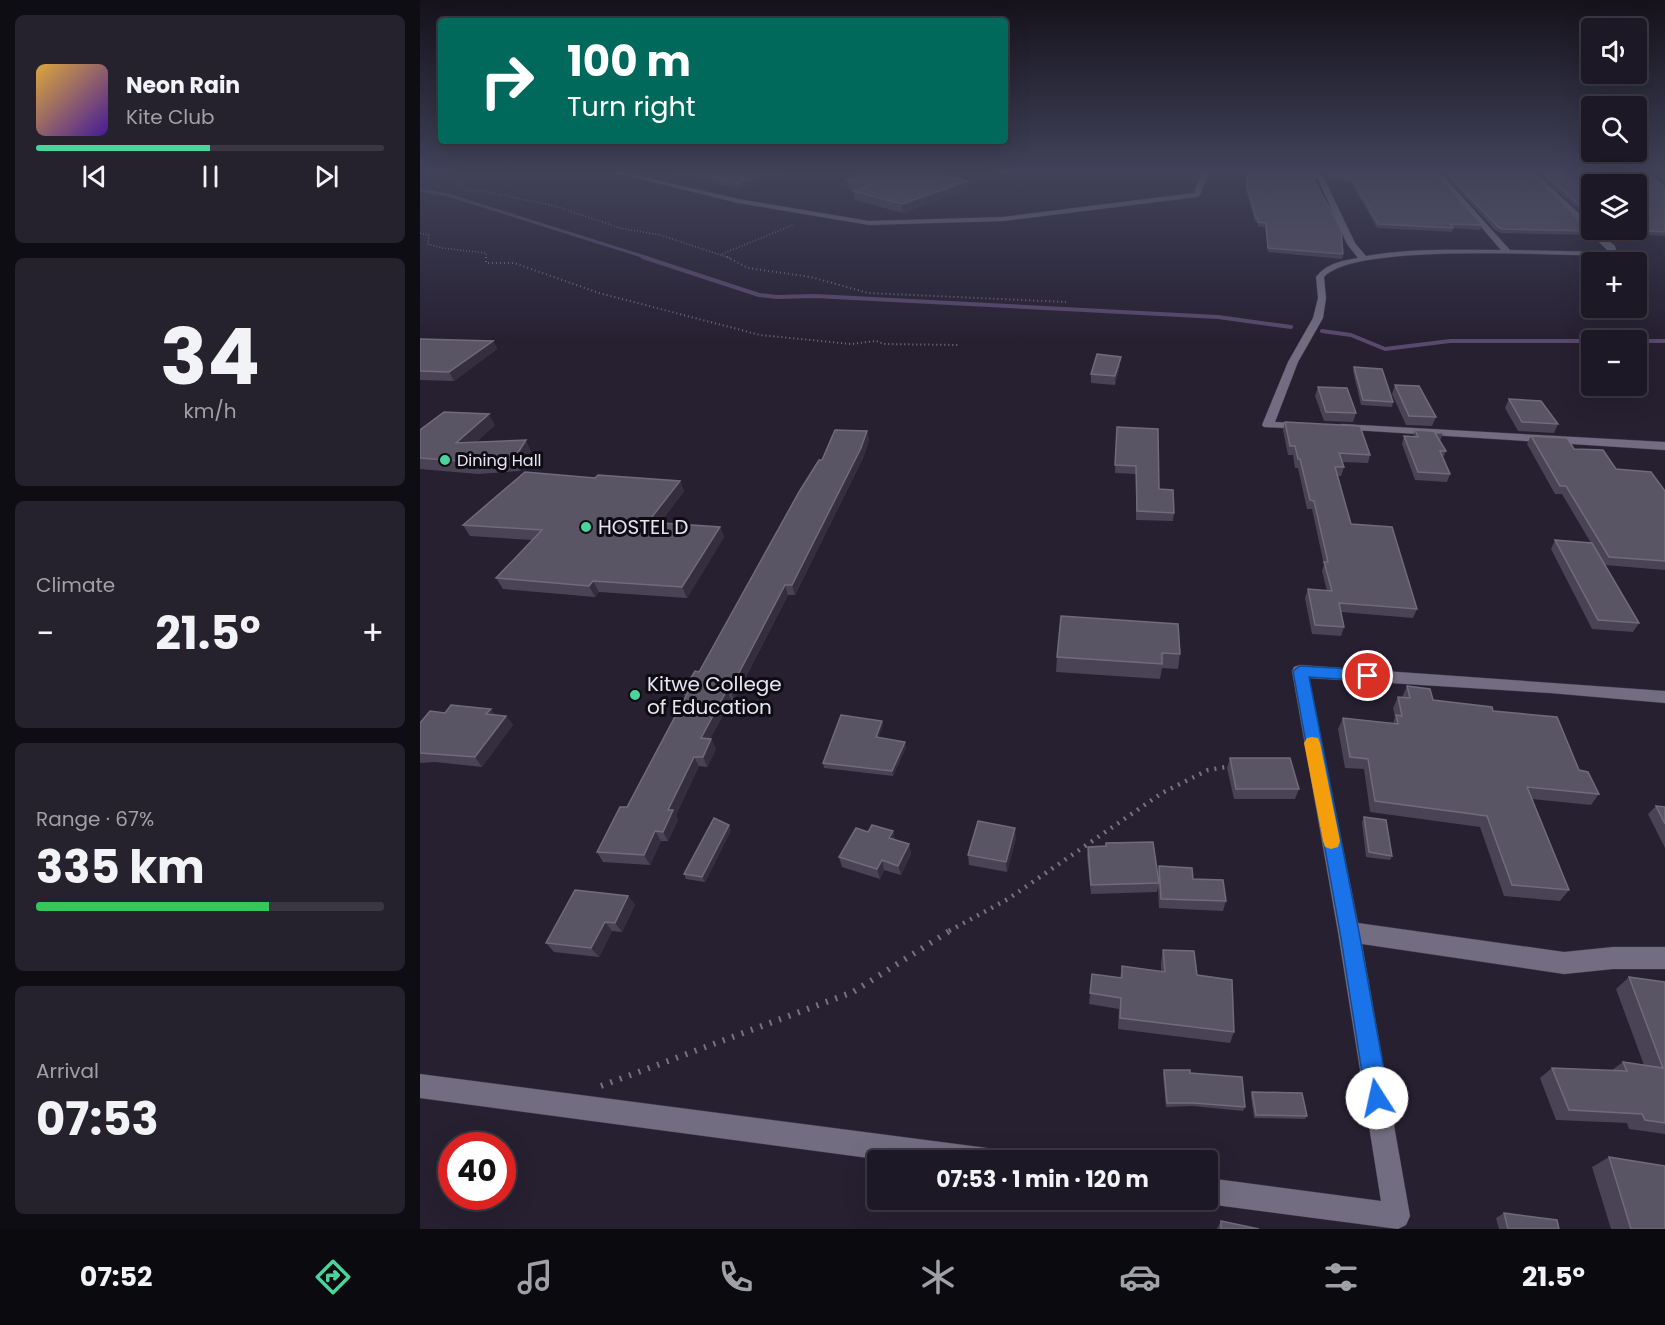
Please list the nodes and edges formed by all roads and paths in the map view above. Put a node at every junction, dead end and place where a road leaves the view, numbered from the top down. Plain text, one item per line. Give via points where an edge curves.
1 (618, 227) edge
2 (789, 227) edge
3 (1343, 227) edge
4 (1486, 227) edge
5 (420, 232) edge
6 (1604, 240) edge
7 (1507, 252) junction
8 (722, 254) junction
9 (1364, 259) junction
10 (1066, 302) dead end
11 (958, 345) dead end
12 (1312, 427) edge
13 (1335, 427) edge
14 (1665, 446) edge
15 (1665, 697) edge
16 (1242, 764) edge
17 (1350, 932) junction
18 (1665, 958) edge
19 (420, 1086) edge
20 (599, 1087) dead end
21 (904, 1150) edge
22 (1218, 1193) edge
23 (1399, 1222) edge

1 - 8 path
2 - 8 path
3 - 9 street
4 - 7 street
5 - 11 path via 429,235 428,244 486,254 486,263 514,263 599,293 760,334 850,344 876,341
6 - 7 street via 1614,254
7 - 9 street via 1392,254
8 - 10 path via 748,268 811,277 868,293
9 - 12 street via 1341,263 1320,277 1322,298 1318,318 1293,362 1268,425
13 - 14 street
15 - 17 street via 1300,671
16 - 20 path via 1208,770 1162,793 1008,899 853,992
17 - 18 street via 1564,963
17 - 23 street
19 - 21 street
22 - 23 street

